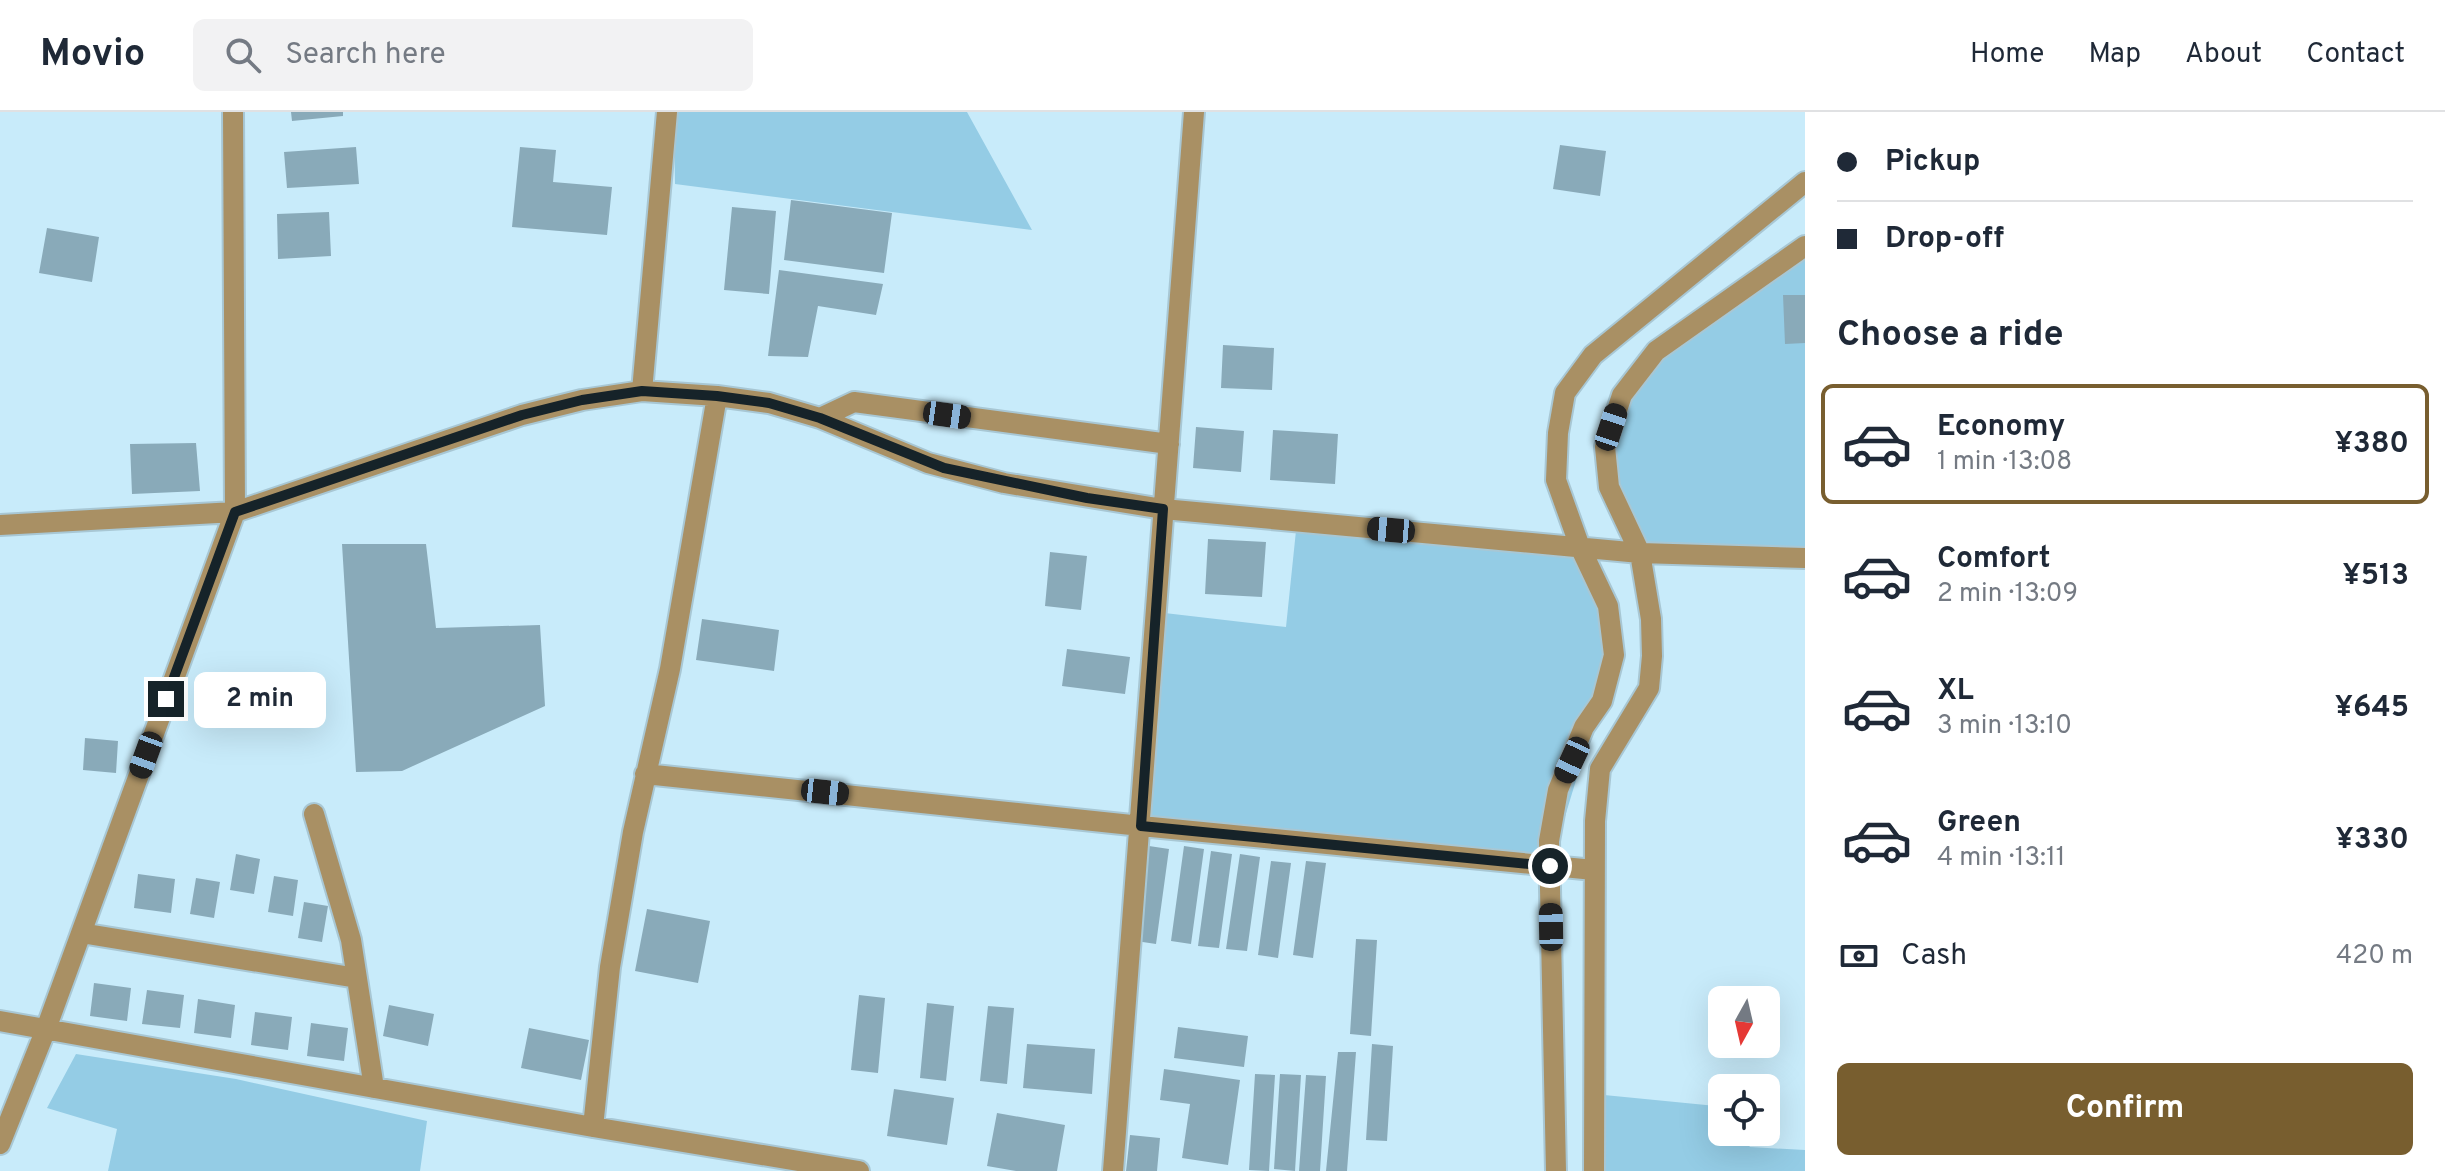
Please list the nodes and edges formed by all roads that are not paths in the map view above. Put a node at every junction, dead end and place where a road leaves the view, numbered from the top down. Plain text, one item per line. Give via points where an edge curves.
1 (233, 112) edge
2 (667, 112) edge
3 (1194, 112) edge
4 (1805, 182) edge
5 (1805, 246) edge
6 (642, 391) junction
7 (717, 396) junction
8 (820, 418) junction
9 (1169, 444) junction
10 (1163, 509) junction
11 (235, 512) junction
12 (0, 525) edge
13 (1580, 547) junction
14 (1640, 553) junction
15 (1805, 558) edge
16 (645, 774) junction
17 (314, 814) dead end
18 (1141, 826) junction
19 (1550, 866) junction
20 (1594, 870) junction
21 (81, 933) junction
22 (357, 978) junction
23 (0, 1021) edge
24 (46, 1029) junction
25 (374, 1088) junction
26 (593, 1127) junction
27 (0, 1144) edge
28 (859, 1171) edge
29 (1113, 1171) edge
30 (1556, 1171) edge
31 (1594, 1171) edge

1 - 11 street
2 - 6 street
3 - 9 street
4 - 13 street via 1593,355 1565,393 1556,480
5 - 14 street via 1656,351 1622,395 1605,447 1609,487
6 - 7 street
6 - 11 street via 522,415
7 - 8 street via 769,403
7 - 16 street via 670,669
8 - 9 street via 854,402
8 - 10 street via 944,468
9 - 10 street
10 - 13 street
10 - 18 street
11 - 12 street
11 - 21 street
13 - 14 street
13 - 19 street via 1608,606 1614,655 1602,701 1584,727 1558,790
14 - 15 street
14 - 20 street via 1651,619 1649,688 1600,769
16 - 18 street
16 - 26 street via 610,967
17 - 22 street
18 - 19 street
18 - 29 street
19 - 20 street
19 - 30 street
20 - 31 street
21 - 22 street
21 - 24 street
22 - 25 street
23 - 24 street
24 - 25 street
24 - 27 street
25 - 26 street
26 - 28 street

